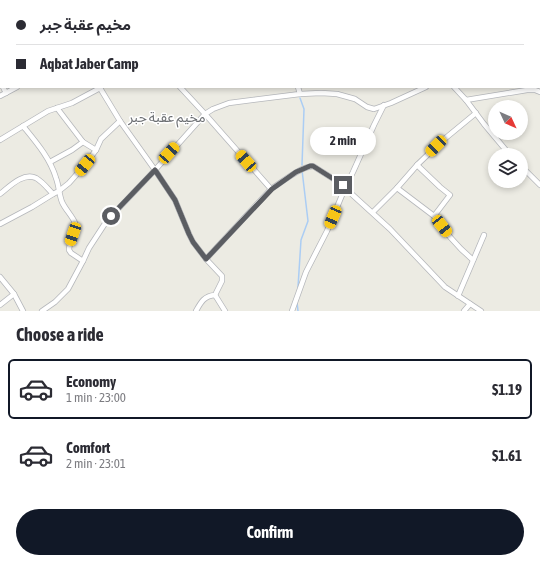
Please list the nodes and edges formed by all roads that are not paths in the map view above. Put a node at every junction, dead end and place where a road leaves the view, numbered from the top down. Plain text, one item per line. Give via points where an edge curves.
1 (4, 88) edge
2 (15, 88) edge
3 (98, 88) edge
4 (101, 88) edge
5 (181, 88) edge
6 (298, 88) edge
7 (424, 88) edge
8 (455, 88) edge
9 (6, 92) junction
10 (540, 92) edge
11 (300, 94) junction
12 (0, 96) edge
13 (466, 100) junction
14 (384, 105) junction
15 (56, 108) junction
16 (372, 108) junction
17 (476, 113) junction
18 (205, 114) junction
19 (120, 121) junction
20 (376, 121) junction
21 (23, 126) junction
22 (0, 140) edge
23 (83, 142) junction
24 (504, 148) edge
25 (96, 150) junction
26 (50, 162) junction
27 (417, 165) junction
28 (155, 170) junction
29 (528, 173) edge
30 (540, 185) edge
31 (345, 188) junction
32 (397, 188) junction
33 (272, 189) junction
34 (59, 191) junction
35 (0, 194) edge
36 (53, 194) junction
37 (373, 212) junction
38 (434, 216) junction
39 (0, 224) edge
40 (484, 235) dead end
41 (206, 259) junction
42 (473, 260) junction
43 (83, 261) junction
44 (0, 277) edge
45 (14, 294) junction
46 (215, 294) junction
47 (458, 296) junction
48 (470, 304) junction
49 (0, 305) edge
50 (23, 311) edge
51 (42, 311) edge
52 (196, 311) edge
53 (225, 311) edge
54 (292, 311) edge
55 (464, 311) edge
56 (481, 311) edge

1 - 9 street
2 - 9 street
3 - 15 street
4 - 19 street
5 - 18 street
6 - 11 street
7 - 14 street
8 - 13 street
9 - 12 street
10 - 13 street via 527,90
11 - 16 street via 337,94 355,99
11 - 18 street via 229,103
13 - 17 street
14 - 16 street
14 - 20 street
15 - 21 street
15 - 23 street
16 - 20 street
17 - 24 street
17 - 27 street
18 - 28 street
18 - 33 street
19 - 25 street via 101,138
19 - 28 street
20 - 31 street
21 - 22 street
21 - 26 street
23 - 25 street
23 - 26 street
25 - 34 street via 79,173
26 - 34 street
27 - 32 street
27 - 38 street via 450,195
28 - 41 street via 175,200 193,242
28 - 43 street via 108,220
29 - 30 street
31 - 33 street via 310,166 296,172
31 - 37 street
31 - 54 street via 306,272
32 - 37 street
32 - 38 street
33 - 41 street
34 - 36 street
34 - 43 street via 65,209 74,222 69,250
35 - 36 street via 22,178 30,177 36,178
36 - 39 street
37 - 47 street via 444,287
38 - 42 street
40 - 42 street
41 - 46 street via 222,276
42 - 47 street
43 - 51 street via 68,289
44 - 45 street
45 - 49 street
45 - 50 street
46 - 52 street via 206,297
46 - 53 street
47 - 48 street
48 - 55 street
48 - 56 street

